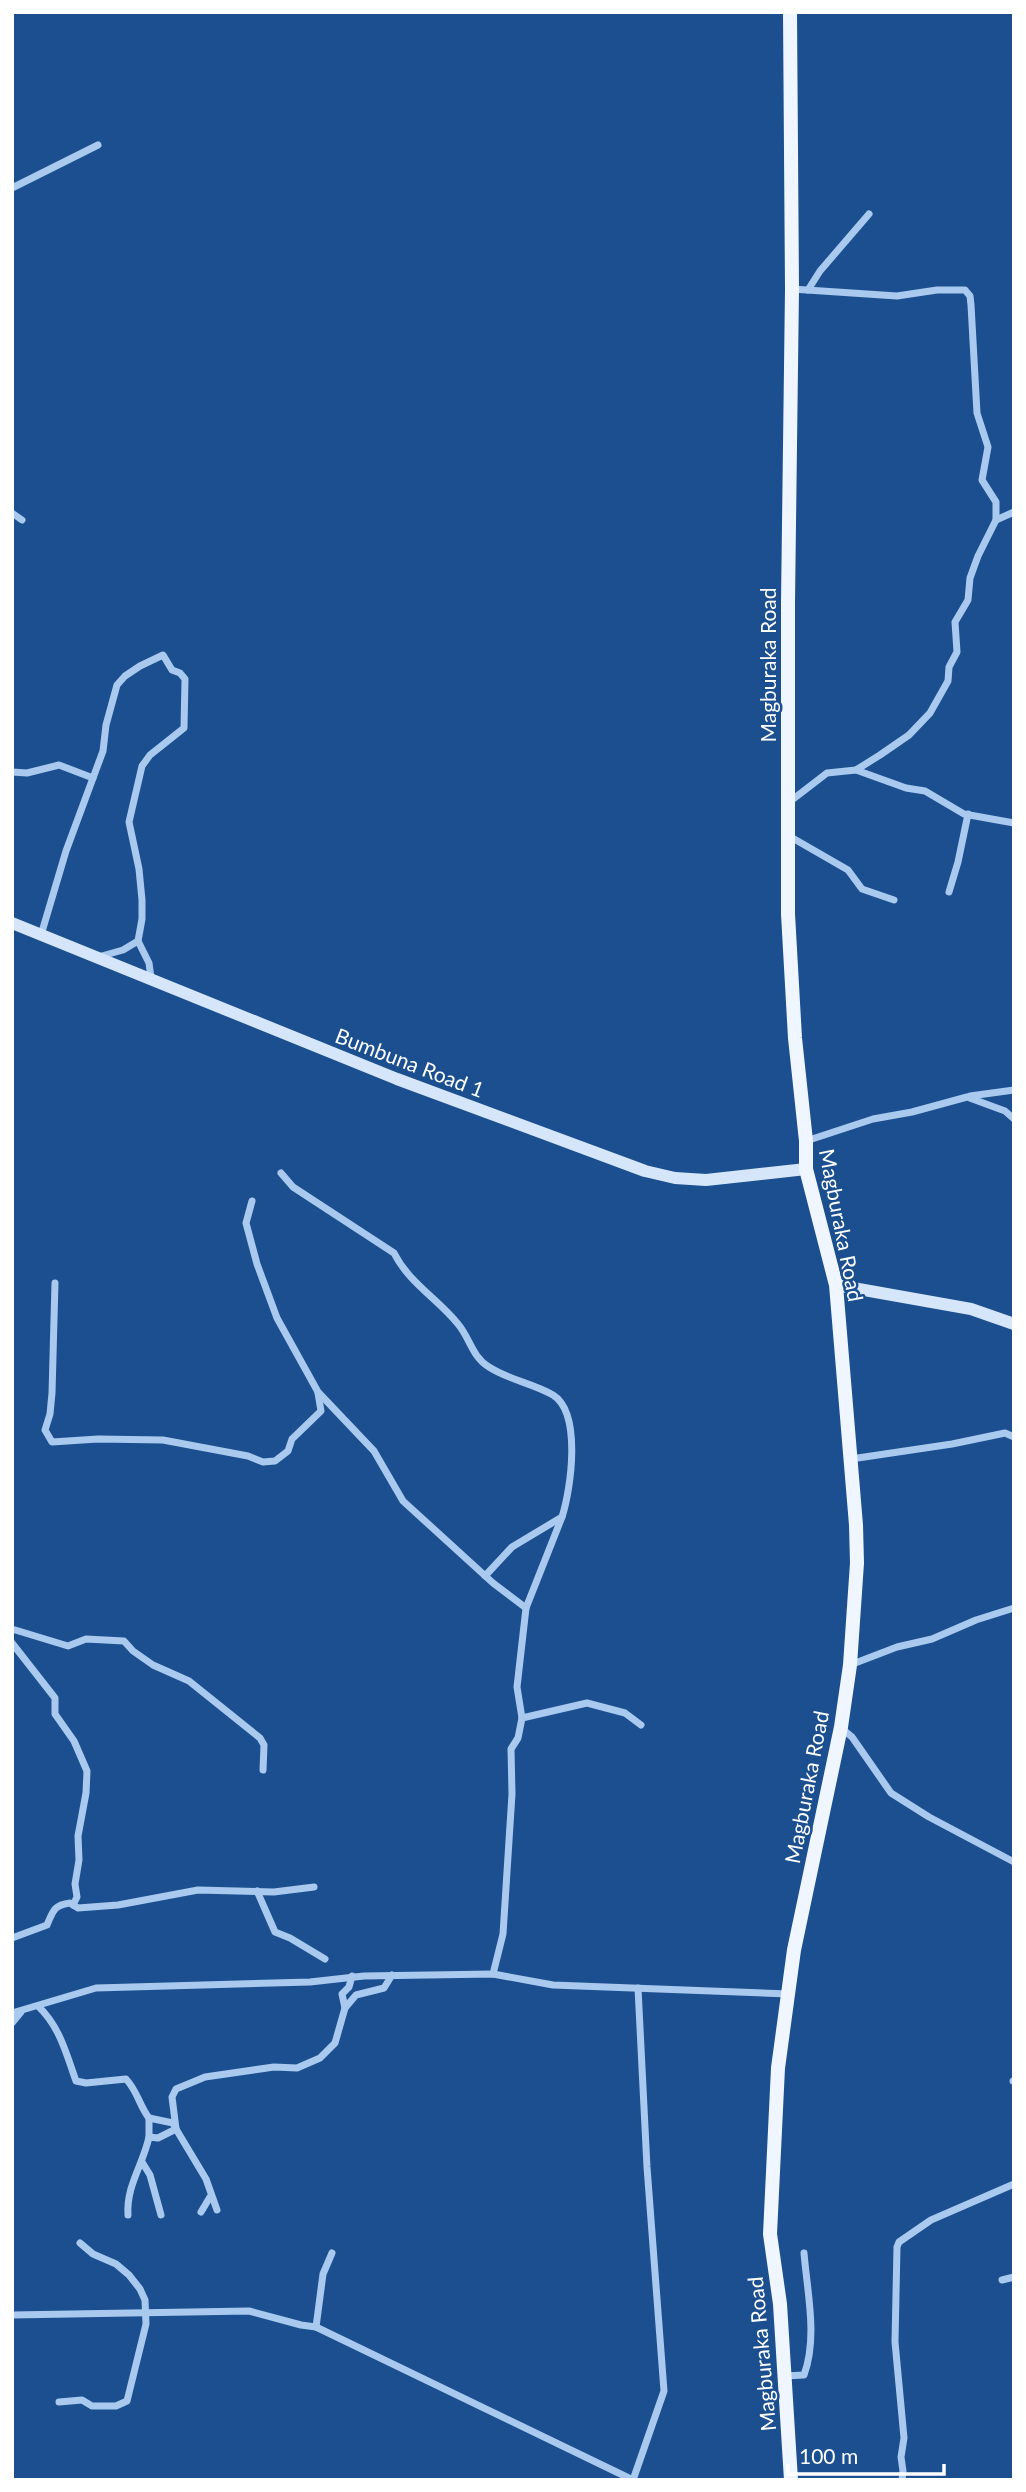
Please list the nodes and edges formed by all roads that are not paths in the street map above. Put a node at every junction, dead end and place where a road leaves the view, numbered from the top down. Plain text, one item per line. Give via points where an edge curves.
1 (790, 12) edge
2 (98, 145) dead end
3 (12, 188) edge
4 (869, 214) dead end
5 (792, 289) junction
6 (808, 290) junction
7 (1014, 512) edge
8 (12, 513) edge
9 (22, 520) dead end
10 (996, 520) junction
11 (856, 769) junction
12 (12, 772) edge
13 (93, 778) junction
14 (788, 803) junction
15 (968, 814) junction
16 (1014, 823) edge
17 (789, 835) junction
18 (949, 892) dead end
19 (894, 900) dead end
20 (12, 923) edge
21 (41, 934) junction
22 (138, 941) junction
23 (98, 957) junction
24 (151, 978) junction
25 (1014, 1090) edge
26 (967, 1097) junction
27 (1014, 1119) edge
28 (806, 1141) junction
29 (806, 1169) junction
30 (281, 1173) dead end
31 (252, 1201) dead end
32 (55, 1283) dead end
33 (836, 1285) junction
34 (1014, 1324) edge
35 (318, 1392) junction
36 (321, 1411) junction
37 (341, 1417) junction
38 (1014, 1437) edge
39 (850, 1460) junction
40 (562, 1517) junction
41 (485, 1576) junction
42 (526, 1608) junction
43 (1014, 1608) edge
44 (12, 1629) edge
45 (12, 1643) edge
46 (850, 1665) junction
47 (522, 1718) junction
48 (641, 1725) dead end
49 (841, 1727) junction
50 (263, 1770) dead end
51 (1014, 1862) edge
52 (314, 1886) dead end
53 (257, 1891) junction
54 (73, 1905) junction
55 (12, 1938) edge
56 (325, 1959) dead end
57 (493, 1974) junction
58 (392, 1975) junction
59 (352, 1976) junction
60 (638, 1988) junction
61 (788, 1994) junction
62 (38, 2006) junction
63 (345, 2008) junction
64 (17, 2012) edge
65 (12, 2023) edge
66 (149, 2118) junction
67 (176, 2129) junction
68 (149, 2137) junction
69 (142, 2162) junction
70 (1014, 2184) edge
71 (211, 2197) junction
72 (216, 2210) dead end
73 (201, 2212) dead end
74 (128, 2215) dead end
75 (160, 2215) dead end
76 (80, 2243) dead end
77 (332, 2253) dead end
78 (804, 2253) dead end
79 (1014, 2277) edge
80 (1002, 2280) dead end
81 (146, 2312) junction
82 (12, 2315) edge
83 (317, 2327) junction
84 (785, 2376) junction
85 (59, 2402) dead end
86 (791, 2480) edge
87 (902, 2480) edge

1 - 5 main road, Magburaka Road
2 - 3 street
4 - 6 street
5 - 6 street
5 - 14 main road, Magburaka Road
6 - 10 street via 897,296 965,290 970,296 977,413 988,447 982,480 996,502
7 - 10 street
8 - 9 street
10 - 11 street via 970,578 968,600 955,622 957,652 939,701 909,735
11 - 14 street via 827,773
11 - 15 street via 925,791
12 - 13 street via 59,765
13 - 21 street
13 - 22 street via 117,685 163,655 172,670 185,679 184,728 142,766 129,822 142,900
14 - 17 main road, Magburaka Road
15 - 16 street
15 - 18 street
17 - 19 street via 848,870 862,889
17 - 28 main road, Magburaka Road via 792,988
20 - 21 main road, Bumbuna Road 1
21 - 23 main road, Bumbuna Road 1
22 - 23 street
22 - 24 street
23 - 24 main road, Bumbuna Road 1
24 - 29 main road, Bumbuna Road 1 via 397,1079 645,1171 706,1180
25 - 26 street
26 - 27 street
26 - 28 street via 873,1119
28 - 29 main road, Magburaka Road
29 - 33 main road, Magburaka Road
30 - 40 street via 293,1187 394,1253 402,1269 460,1325 486,1366 556,1397 570,1421 572,1476
31 - 35 street via 246,1223 257,1264 277,1318
32 - 36 street via 52,1393 45,1430 52,1442 163,1440 275,1461
33 - 34 main road via 971,1309
33 - 39 main road, Magburaka Road
35 - 36 street
35 - 37 street
36 - 37 street
37 - 41 street via 374,1451 403,1501
38 - 39 street via 1005,1433
39 - 46 main road, Magburaka Road via 857,1563
40 - 41 street via 512,1547
40 - 42 street
41 - 42 street
42 - 47 street via 517,1687
43 - 46 street
44 - 50 street via 68,1646 86,1639 124,1641 153,1665 189,1681 260,1738
45 - 54 street via 55,1698 55,1714 74,1741 86,1771
46 - 49 main road, Magburaka Road
47 - 48 street via 587,1703 625,1713
47 - 57 street via 511,1749 503,1934
49 - 51 street via 891,1793
49 - 61 main road, Magburaka Road
52 - 53 street
53 - 54 street via 198,1890 118,1905
53 - 56 street via 275,1933
54 - 55 street via 54,1908 47,1925
57 - 58 street
57 - 60 street via 553,1986
58 - 59 street
58 - 63 street via 384,1988 356,1995
59 - 62 street via 299,1983 96,1987
59 - 63 street via 342,1994
60 - 61 street
60 - 83 street via 664,2391 633,2480
61 - 84 main road, Magburaka Road via 778,2068 770,2234
62 - 64 street
62 - 66 street via 61,2036 76,2081 127,2079
63 - 67 street via 335,2043 320,2058 297,2068 205,2077 176,2089 172,2096
64 - 65 street
66 - 67 street via 173,2123
66 - 68 street
67 - 68 street via 158,2138
67 - 71 street via 206,2179
68 - 69 street
69 - 74 street via 132,2182
69 - 75 street
70 - 87 street via 931,2220 897,2247 895,2342 904,2438
71 - 72 street
71 - 73 street
76 - 81 street via 129,2275 140,2289
77 - 83 street via 323,2274
78 - 84 street via 808,2360 804,2375
79 - 80 street
81 - 82 street
81 - 83 street via 249,2311
81 - 85 street via 127,2401 116,2406 92,2406 82,2400
84 - 86 main road, Magburaka Road

